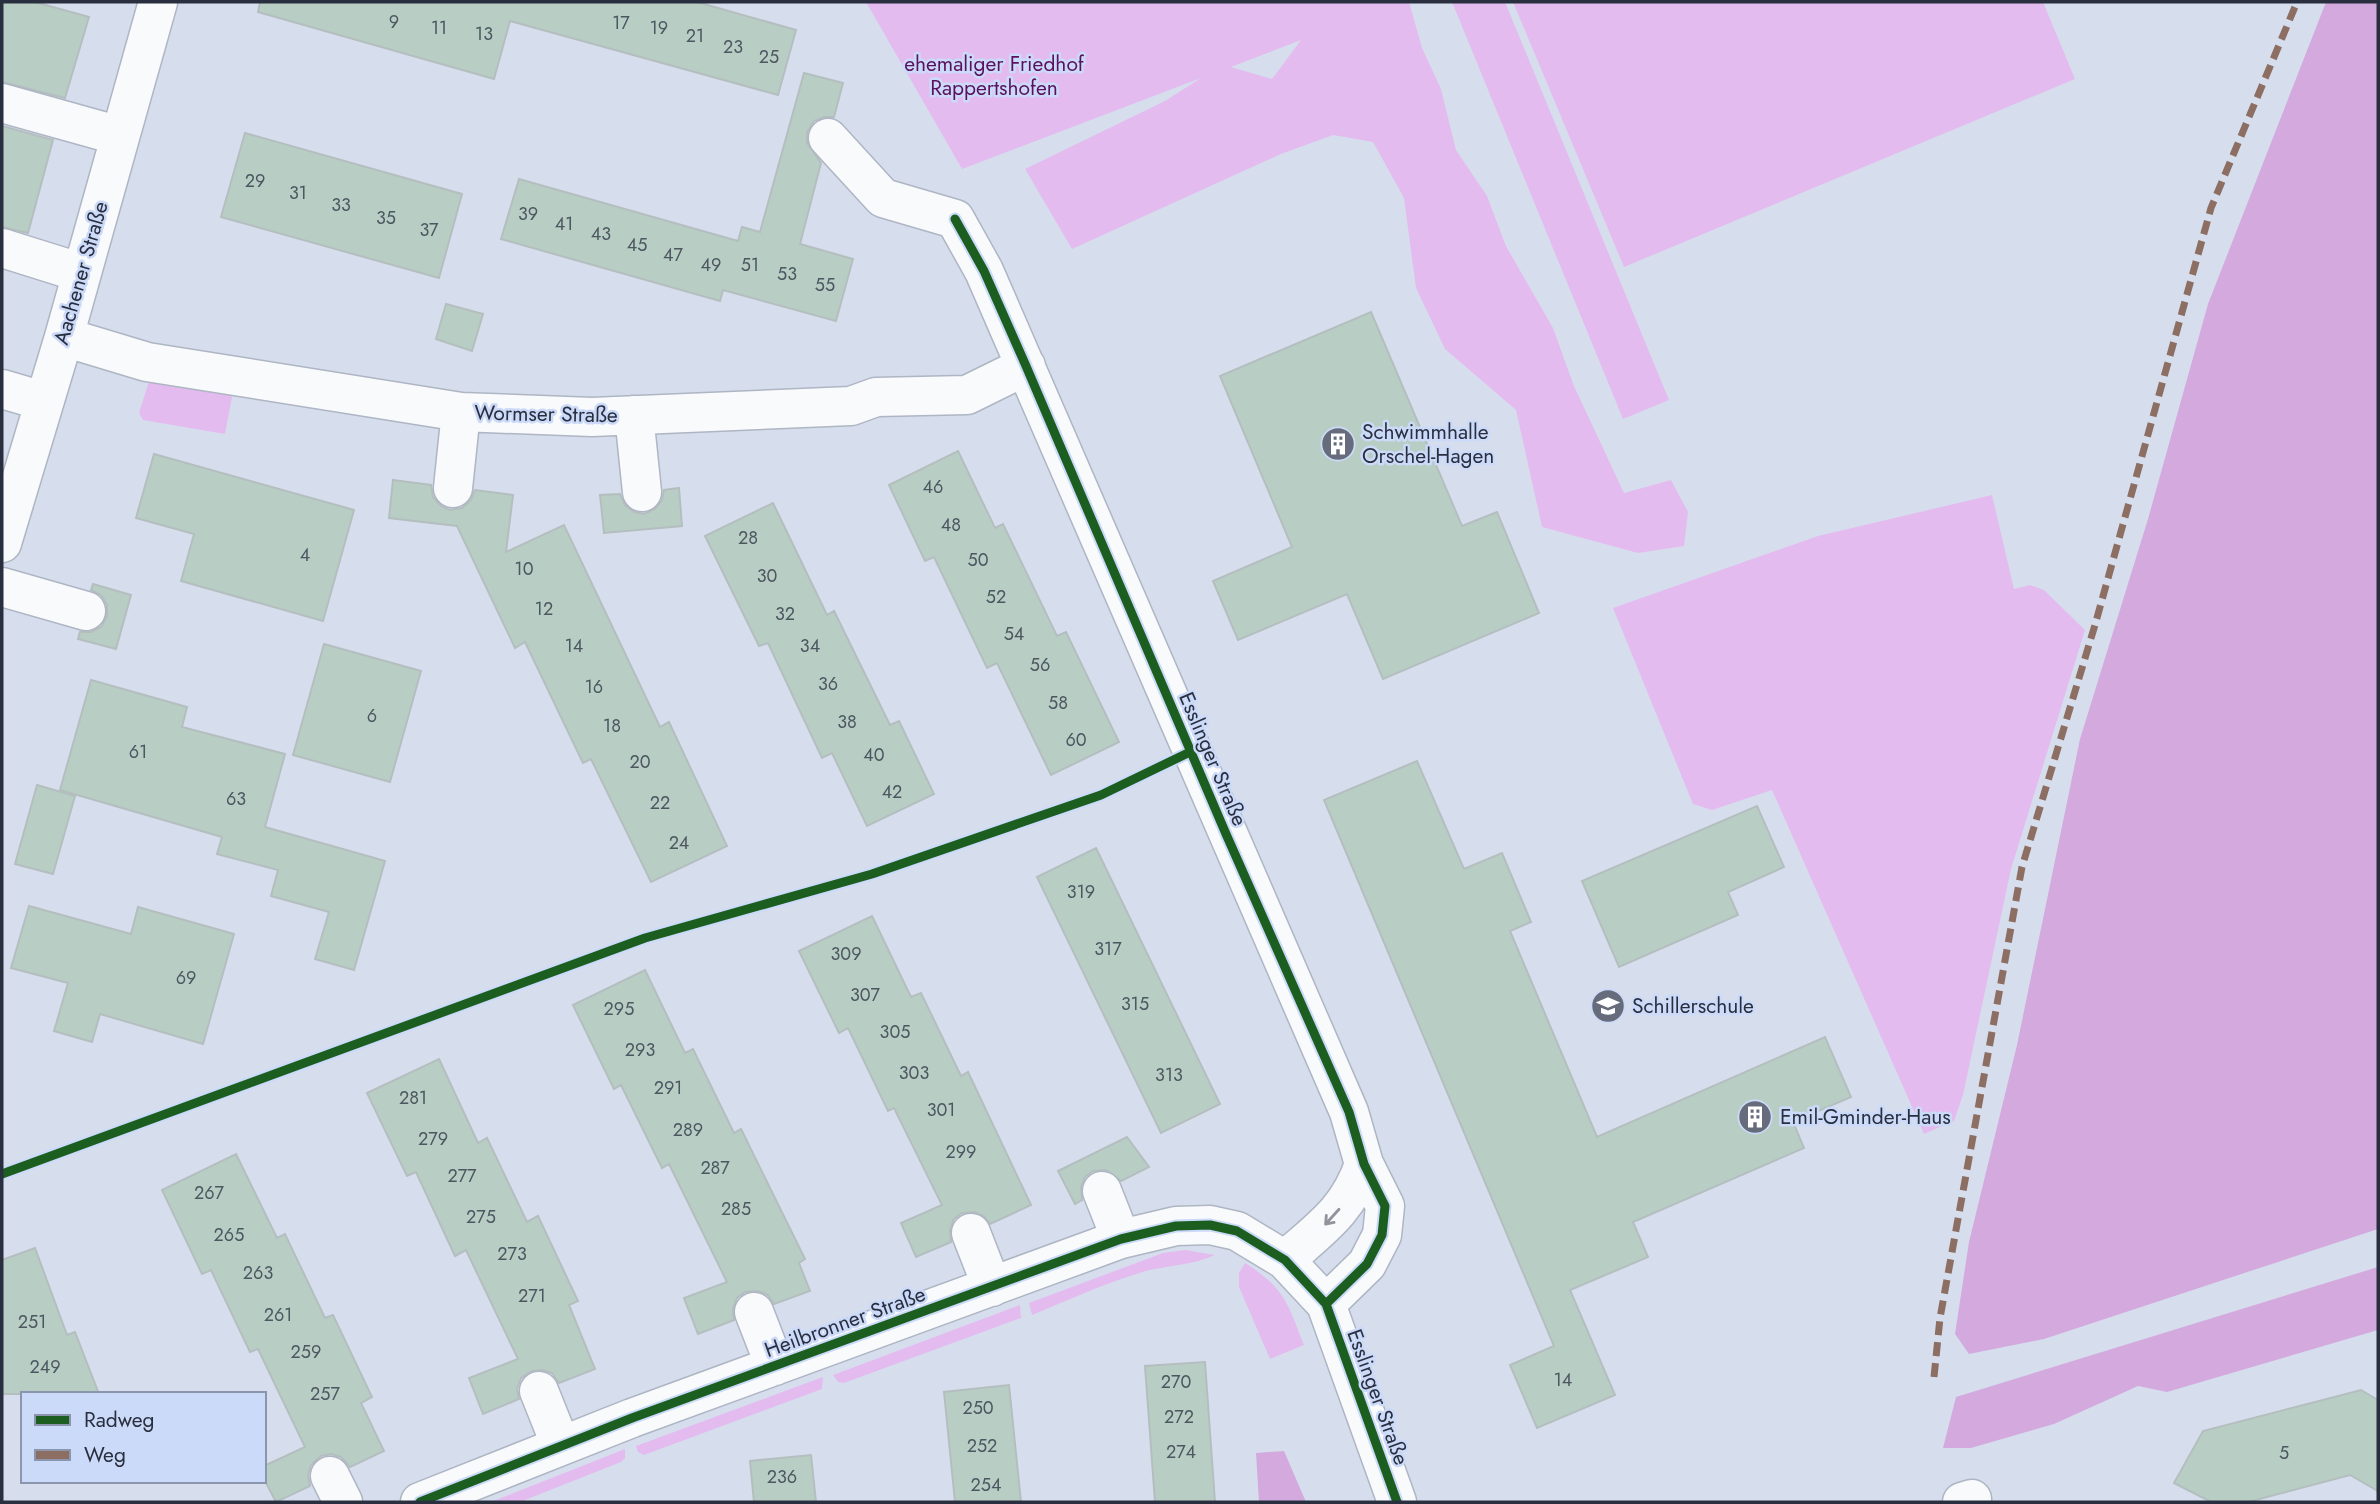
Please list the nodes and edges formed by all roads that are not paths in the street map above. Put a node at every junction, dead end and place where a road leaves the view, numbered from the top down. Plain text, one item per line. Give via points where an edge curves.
1 (157, 2) edge
2 (2, 103) edge
3 (120, 136) junction
4 (828, 138) dead end
5 (2, 248) edge
6 (82, 273) junction
7 (64, 337) junction
8 (1026, 366) junction
9 (2, 389) edge
10 (43, 401) junction
11 (461, 412) junction
12 (634, 415) junction
13 (453, 488) dead end
14 (642, 492) dead end
15 (2, 543) edge
16 (2, 587) edge
17 (86, 611) dead end
18 (1363, 1164) junction
19 (1102, 1191) dead end
20 (971, 1233) dead end
21 (1122, 1239) junction
22 (1285, 1260) junction
23 (992, 1287) junction
24 (1326, 1304) junction
25 (754, 1312) dead end
26 (775, 1366) junction
27 (539, 1391) dead end
28 (561, 1446) junction
29 (420, 1502) edge
30 (1397, 1502) edge

1 - 3 street, Aachener Straße
2 - 3 street
3 - 6 street, Aachener Straße
4 - 8 street, Esslinger Straße via 883,198 955,219
5 - 6 street
6 - 7 street, Aachener Straße
7 - 10 street, Aachener Straße
7 - 11 street, Wormser Straße via 147,362
8 - 12 street, Wormser Straße via 967,395 876,397 851,406
8 - 18 street, Esslinger Straße via 1349,1112
9 - 10 street
10 - 15 street, Aachener Straße
11 - 12 street, Wormser Straße
11 - 13 street
12 - 14 street
16 - 17 street
18 -> 22 street via 1354,1192
18 - 24 street, Esslinger Straße via 1385,1206 1382,1235 1367,1264
19 - 21 street
20 - 23 street
21 - 22 street, Heilbronner Straße via 1177,1226 1210,1225 1237,1231
21 - 23 street, Heilbronner Straße
22 - 24 street, Esslinger Straße
23 - 26 street, Heilbronner Straße
24 - 30 street, Esslinger Straße
25 - 26 street
26 - 28 street, Heilbronner Straße
27 - 28 street
28 - 29 street, Heilbronner Straße

